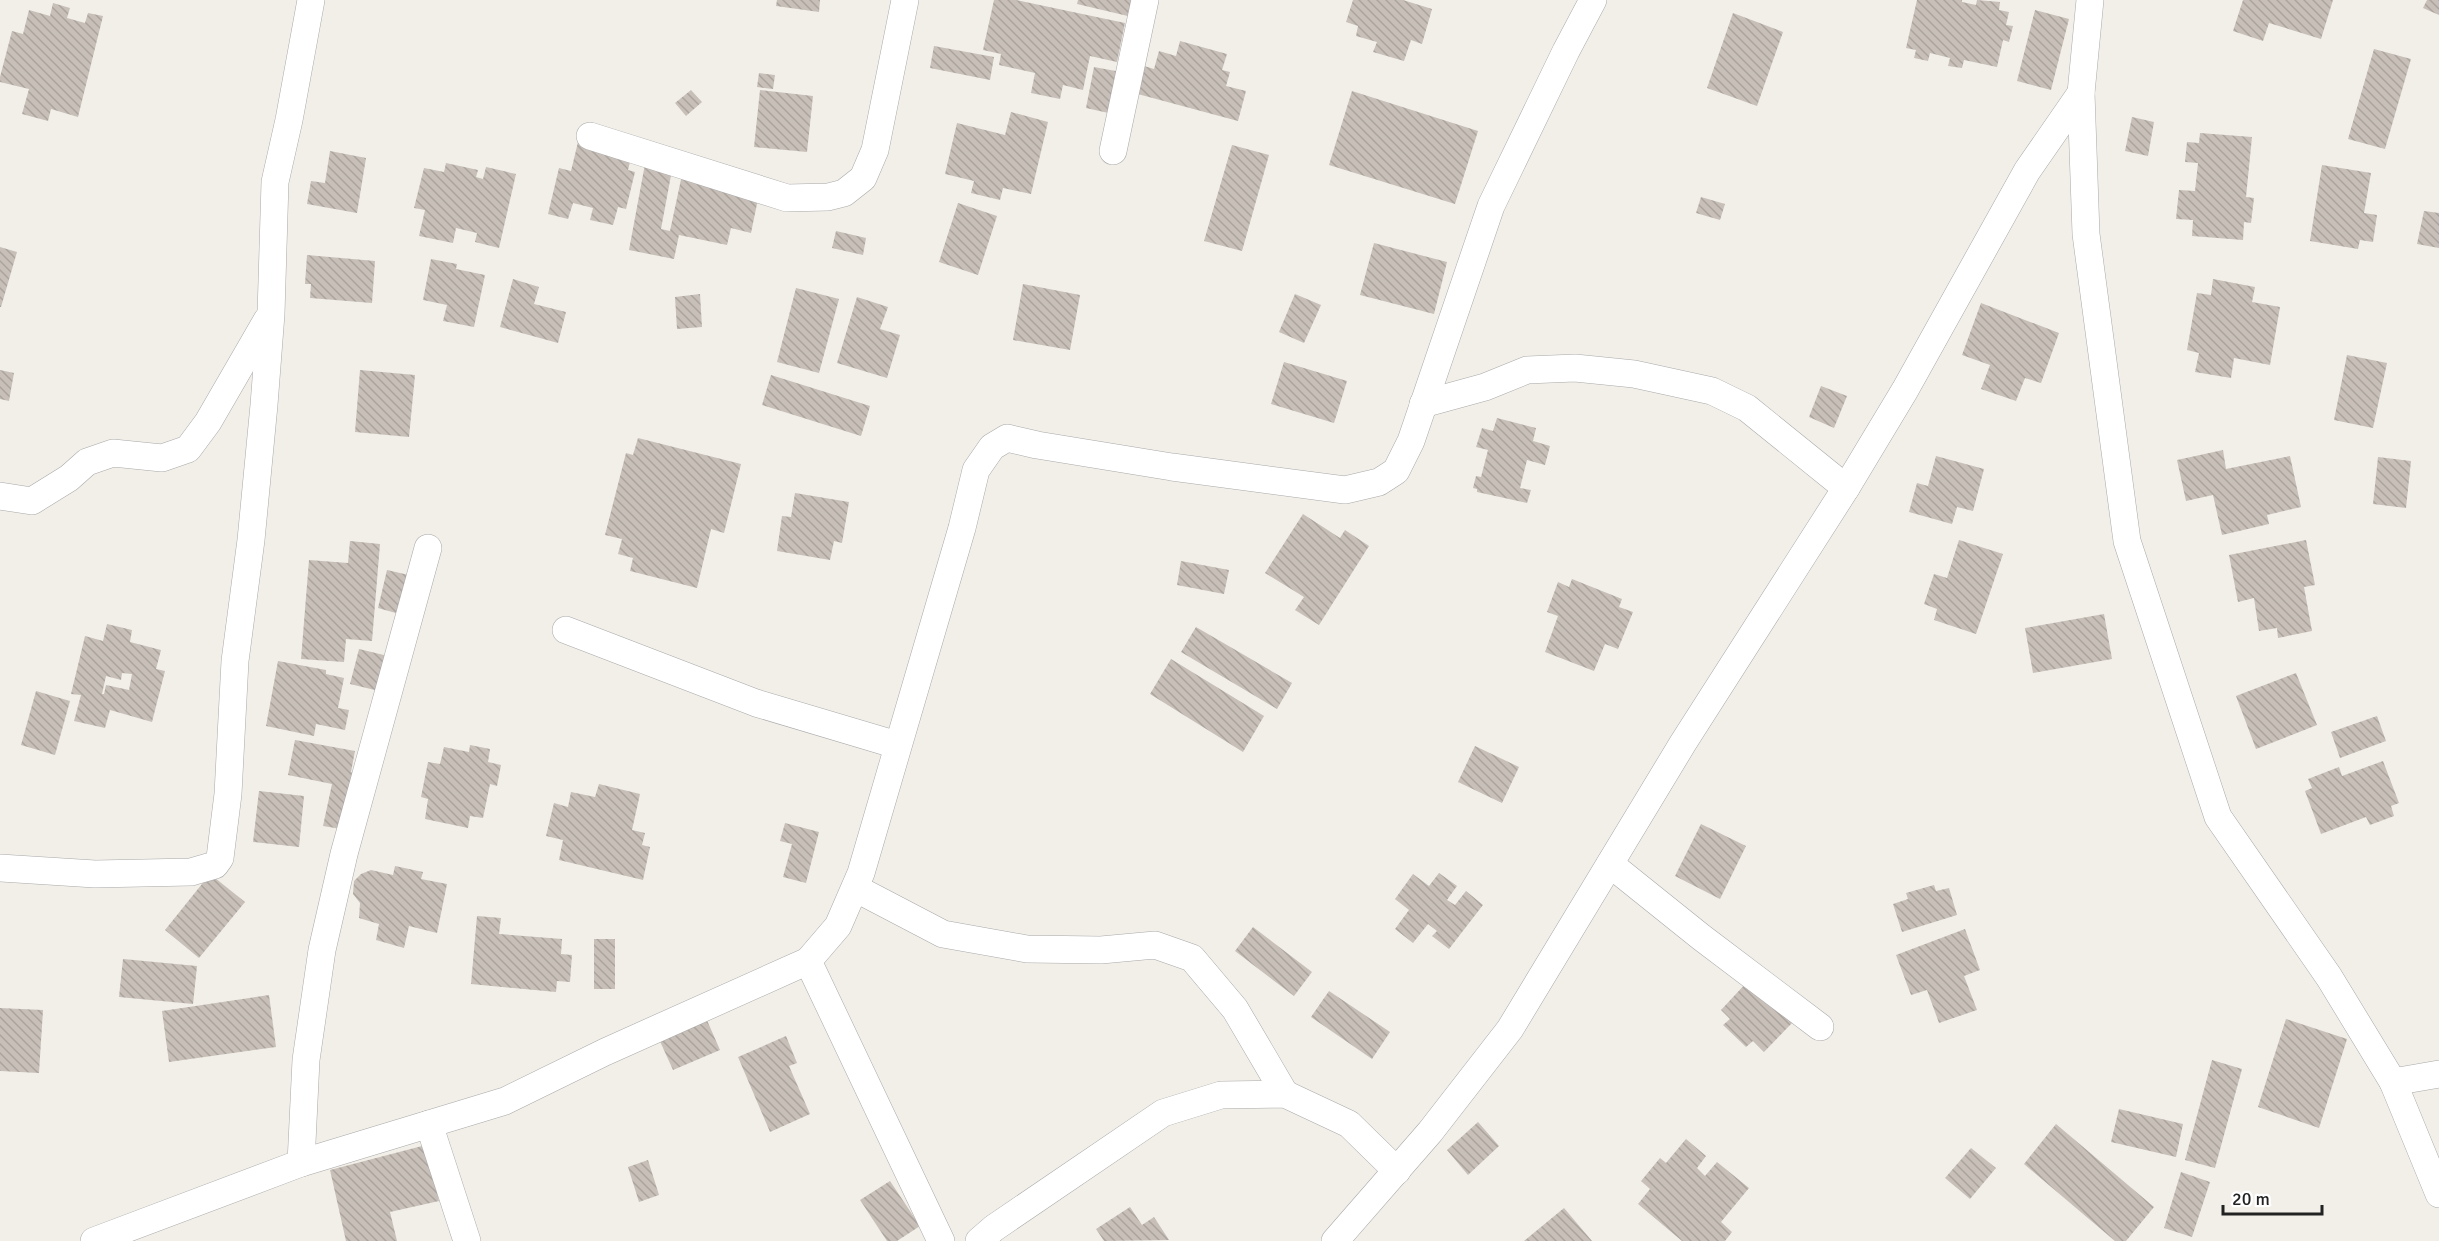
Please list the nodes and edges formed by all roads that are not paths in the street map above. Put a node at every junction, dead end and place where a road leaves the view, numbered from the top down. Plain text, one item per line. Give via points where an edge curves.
1 (311, 0) edge
2 (905, 0) edge
3 (1145, 0) edge
4 (1593, 0) edge
5 (2090, 0) edge
6 (2081, 93) junction
7 (590, 136) dead end
8 (1113, 151) dead end
9 (271, 314) junction
10 (1423, 404) junction
11 (1846, 488) junction
12 (0, 496) edge
13 (428, 549) dead end
14 (566, 630) dead end
15 (897, 745) junction
16 (1610, 864) junction
17 (0, 868) edge
18 (855, 888) junction
19 (808, 961) junction
20 (1820, 1027) dead end
21 (2439, 1074) edge
22 (2393, 1082) junction
23 (1285, 1095) junction
24 (429, 1124) junction
25 (301, 1162) junction
26 (1396, 1171) junction
27 (2439, 1194) edge
28 (94, 1241) edge
29 (467, 1241) edge
30 (941, 1241) edge
31 (979, 1241) edge
32 (1335, 1241) edge

1 - 9 street via 274,182
2 - 7 street via 875,150 863,178 844,193 787,198
3 - 8 street
4 - 10 street via 1491,206
5 - 6 street
6 - 11 street via 2027,171
6 - 22 street via 2086,234 2127,541 2218,817 2329,977
9 - 12 street via 188,449 162,458 113,453 87,462 32,501
9 - 17 street via 251,540 235,661 228,794 220,858 216,865 191,872 95,874
10 - 11 street via 1485,387 1527,370 1575,368 1634,374 1712,391 1747,408
10 - 15 street via 1396,471 1379,482 1346,490 1172,467 1007,438 992,447 976,470
11 - 16 street
13 - 25 street via 344,854 322,950 306,1060
14 - 15 street via 756,703
15 - 18 street
16 - 20 street
16 - 26 street via 1510,1029
18 - 19 street via 838,926
18 - 23 street via 943,934 1028,948 1101,950 1155,945 1192,958 1235,1009
19 - 24 street via 505,1101
19 - 30 street
21 - 22 street
22 - 27 street
23 - 26 street via 1349,1124
23 - 31 street via 1221,1095 1163,1113
24 - 25 street
24 - 29 street
25 - 28 street
26 - 32 street

